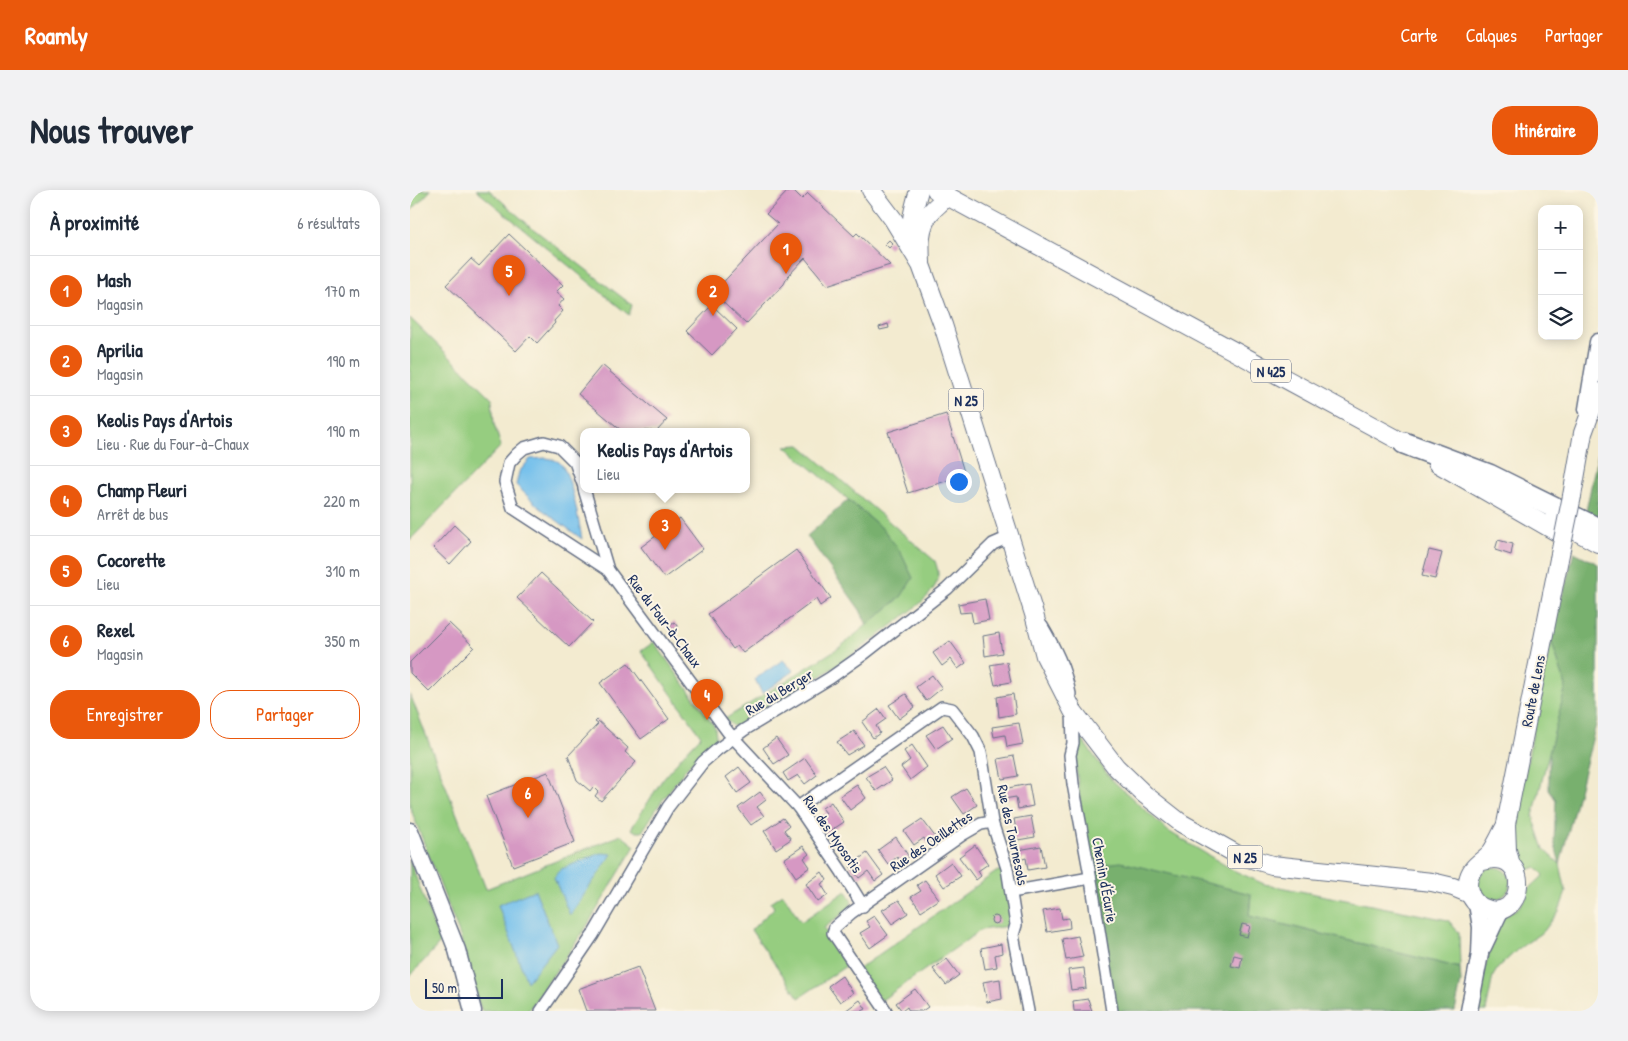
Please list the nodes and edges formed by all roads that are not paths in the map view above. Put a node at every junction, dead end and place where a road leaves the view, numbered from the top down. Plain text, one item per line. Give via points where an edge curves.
1 (871, 190) edge
2 (919, 190) edge
3 (943, 192) edge
4 (911, 247) junction
5 (921, 265) junction
6 (1598, 342) edge
7 (1598, 392) edge
8 (1583, 433) junction
9 (1404, 443) junction
10 (580, 476) edge
11 (585, 493) edge
12 (1598, 529) edge
13 (1009, 537) junction
14 (1598, 542) edge
15 (1598, 554) edge
16 (608, 570) junction
17 (1073, 711) junction
18 (1092, 736) junction
19 (734, 737) junction
20 (1073, 743) junction
21 (798, 807) junction
22 (992, 822) junction
23 (1506, 824) junction
24 (410, 831) edge
25 (1483, 861) junction
26 (1511, 865) junction
27 (1090, 878) junction
28 (1011, 892) junction
29 (1473, 899) junction
30 (863, 906) junction
31 (1501, 909) junction
32 (1480, 954) junction
33 (473, 1011) edge
34 (540, 1011) edge
35 (886, 1011) edge
36 (1028, 1011) edge
37 (1112, 1011) edge
38 (1469, 1011) edge

1 - 4 main road, N 25
2 - 4 main road via 913,211
3 - 5 main road, N 25 via 924,224 920,243
3 - 9 main road, N 425
4 - 5 main road, N 25
5 - 13 main road, N 25
6 - 8 main road
7 - 8 main road, Route de Lens
8 - 23 main road, Route de Lens, bridge
9 - 12 highway via 1489,475
9 - 14 main road, N 425
9 - 15 main road, N 425
10 - 16 street, Rue du Four-à-Chaux via 575,462 559,446 544,442 524,448 517,454 509,463 505,482 513,508
11 - 16 street, Rue du Four-à-Chaux
13 - 17 main road, N 25 via 1045,656
13 - 19 street, Rue du Berger via 993,544 947,588 864,654
16 - 19 street, Rue du Four-à-Chaux
17 - 18 main road, N 25
17 - 20 street, Chemin d'Écurie
18 - 20 street via 1080,737
18 - 29 main road, N 25 via 1116,767 1144,794 1181,823 1238,855 1272,865 1432,882 1453,887
19 - 21 street, Rue des Myosotis
19 - 34 street, Rue du Berger via 703,762 668,807 592,935
20 - 27 street, Chemin d'Écurie via 1070,755 1073,784
21 - 22 street, Rue des Tournesols via 942,707 952,710 973,736 981,752
21 - 30 street, Rue des Myosotis
22 - 28 street, Rue des Tournesols
22 - 30 street, Rue des Oeillettes via 981,824 962,835
23 - 25 main road via 1492,852
23 - 26 main road
24 - 33 main road via 457,950
25 - 26 main road via 1498,859
25 - 29 main road via 1470,875 1468,888
26 - 31 main road via 1517,872 1519,887 1515,898
27 - 28 street
27 - 37 street, Chemin d'Écurie
28 - 36 street, Rue des Tournesols via 1016,925 1013,934
29 - 31 main road via 1488,910
29 - 32 main road via 1481,927
30 - 35 street, Rue des Oeillettes via 851,913 833,932
31 - 32 main road
32 - 38 main road

